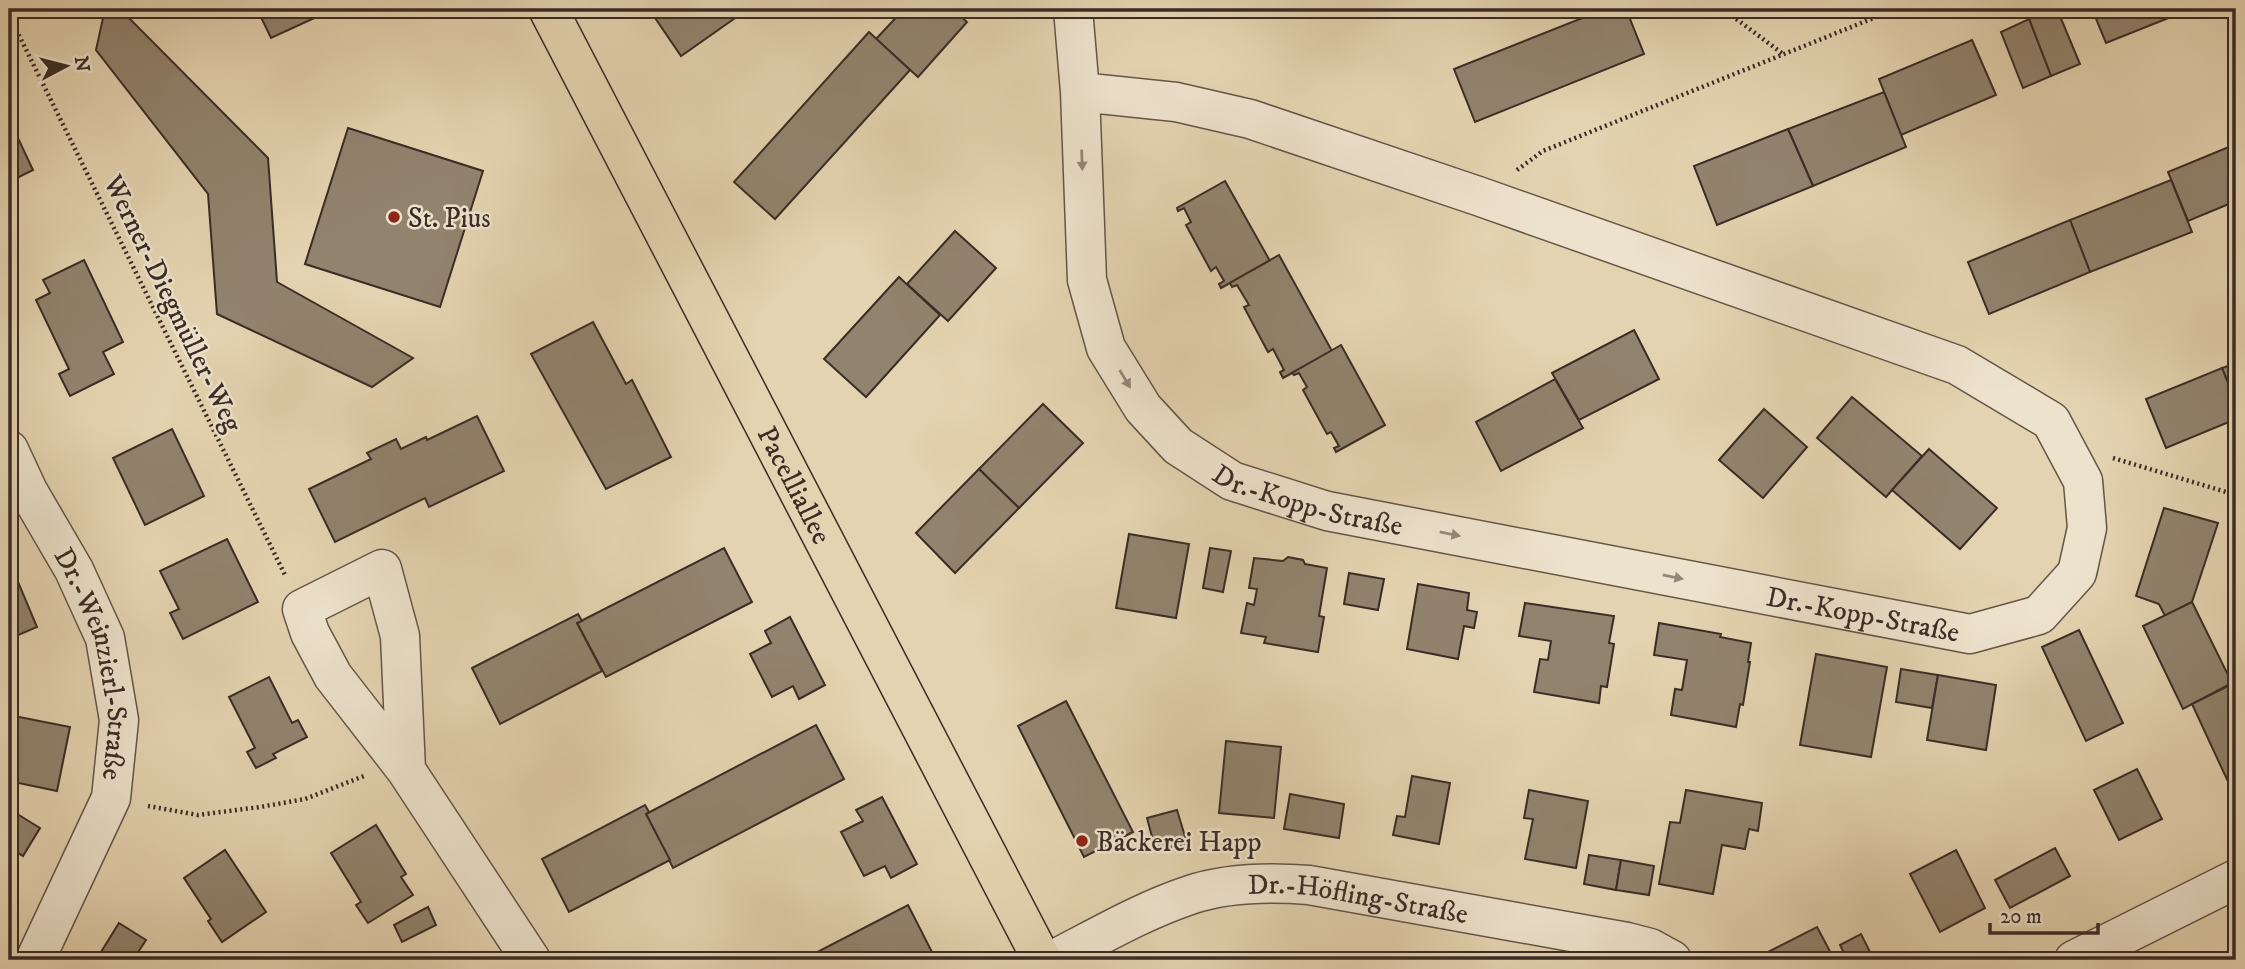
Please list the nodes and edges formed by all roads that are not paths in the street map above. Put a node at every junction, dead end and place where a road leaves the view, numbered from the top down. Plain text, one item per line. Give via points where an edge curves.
1 (548, 9) edge
2 (1073, 9) edge
3 (1080, 92) junction
4 (9, 450) edge
5 (18, 496) edge
6 (406, 769) junction
7 (2236, 878) edge
8 (35, 960) edge
9 (531, 960) edge
10 (1042, 960) edge
11 (1053, 960) edge
12 (1672, 960) edge
13 (2074, 960) edge

1 - 10 main road, Pacelliallee
2 - 3 street, Dr.-Kopp-Straße
3 -> 3 street, Dr.-Kopp-Straße via 1087,280 1106,348 1143,408 1178,446 1232,481 1326,511 1970,634 2039,615 2077,573 2087,528 2083,481 2051,421 1957,365 1250,119 1176,102
4 - 5 street, Dr.-Weinzierl-Straße
5 - 8 street, Dr.-Weinzierl-Straße via 74,570 105,638 119,720 111,798
6 - 6 street via 333,676 302,609 382,569 400,636
6 - 9 street
7 - 13 street
11 - 12 street, Dr.-Höfling-Straße via 1192,894 1274,882 1628,942

